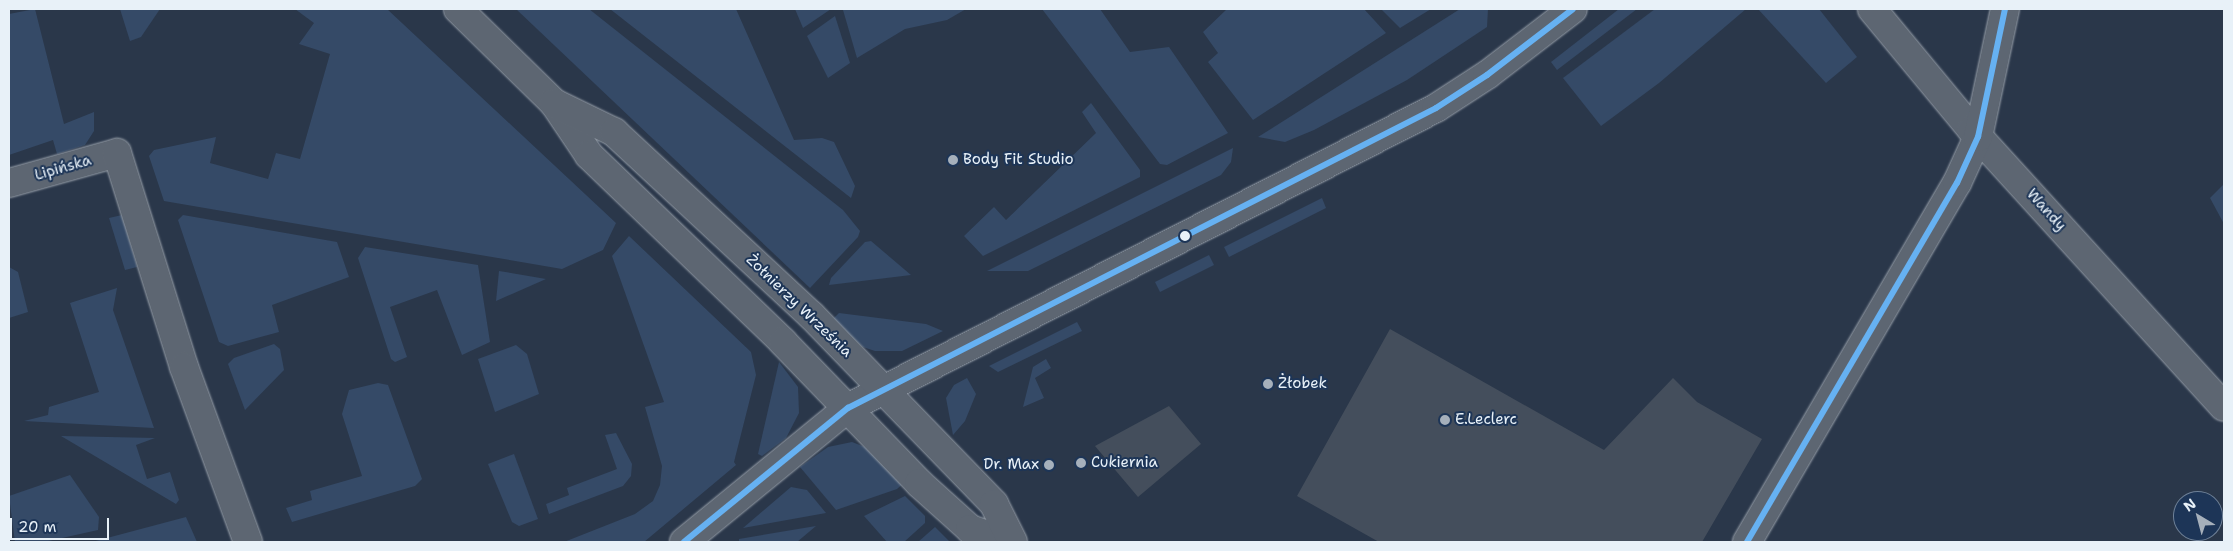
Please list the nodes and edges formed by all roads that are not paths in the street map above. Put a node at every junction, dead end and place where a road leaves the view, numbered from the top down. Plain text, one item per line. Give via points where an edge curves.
1 (458, 9) edge
2 (1573, 9) edge
3 (1872, 9) edge
4 (2004, 9) edge
5 (554, 103) junction
6 (1978, 137) junction
7 (9, 183) edge
8 (882, 390) junction
9 (2224, 407) edge
10 (848, 408) junction
11 (248, 542) edge
12 (684, 542) edge
13 (1007, 542) edge
14 (1013, 542) edge
15 (1746, 542) edge

1 - 5 street, Żołnierzy Września
2 - 8 street via 1487,75 1428,112
3 - 6 street, Wandy
4 - 6 street
5 - 8 street, Żołnierzy Września via 614,132 811,315
5 - 10 street, Żołnierzy Września via 589,155
6 - 9 street, Wandy
6 - 15 street via 1957,183
7 - 11 street, Lipińska via 117,153 184,367
8 - 10 street
8 - 14 street, Żołnierzy Września via 994,504
10 - 12 street
10 - 13 street, Żołnierzy Września via 919,483 970,529

